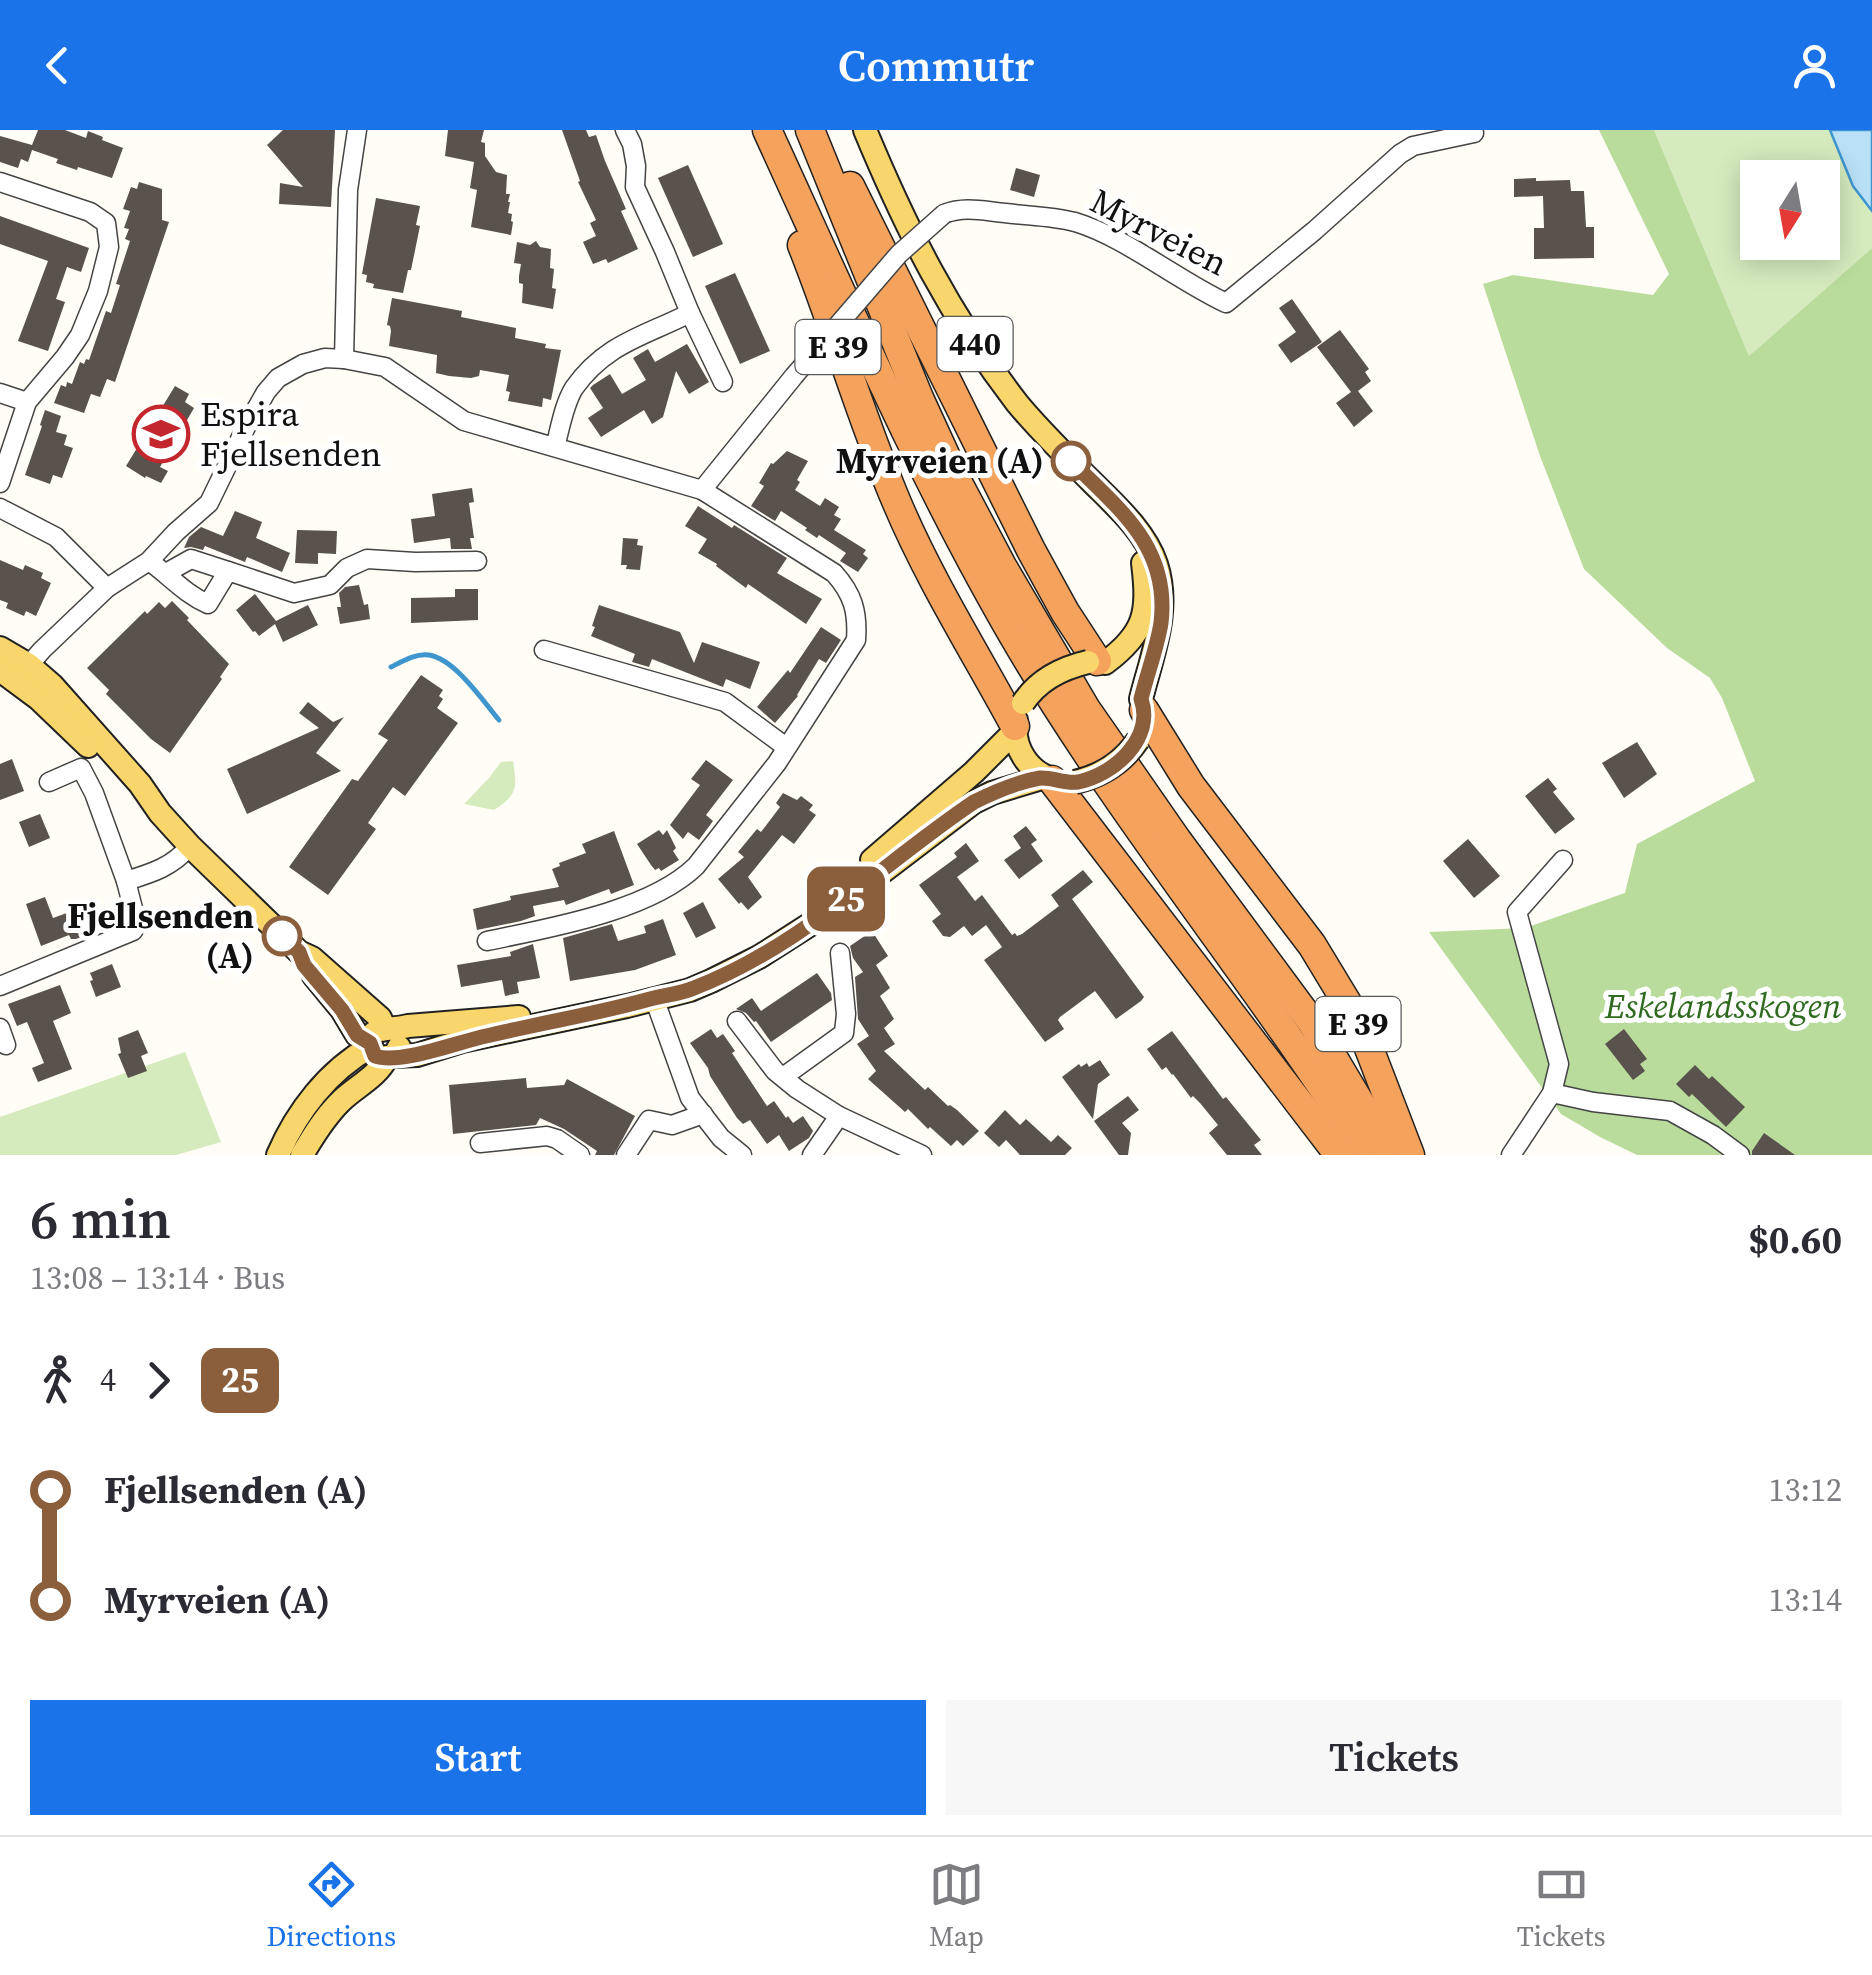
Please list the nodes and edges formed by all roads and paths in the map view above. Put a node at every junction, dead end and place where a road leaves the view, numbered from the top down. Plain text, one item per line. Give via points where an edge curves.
1 (357, 130) edge
2 (625, 130) edge
3 (767, 130) edge
4 (810, 130) edge
5 (825, 130) edge
6 (865, 130) edge
7 (1474, 133) dead end
8 (0, 182) edge
9 (690, 312) junction
10 (344, 359) junction
11 (722, 382) dead end
12 (0, 393) edge
13 (26, 402) junction
14 (554, 447) junction
15 (0, 483) edge
16 (702, 490) junction
17 (0, 508) edge
18 (1134, 526) junction
19 (149, 561) junction
20 (476, 562) dead end
21 (228, 571) junction
22 (166, 573) junction
23 (107, 588) junction
24 (0, 648) edge
25 (544, 650) dead end
26 (1096, 662) junction
27 (15, 672) edge
28 (1142, 704) junction
29 (1018, 720) junction
30 (786, 748) junction
31 (1057, 780) junction
32 (49, 782) dead end
33 (190, 846) junction
34 (1563, 860) dead end
35 (126, 880) junction
36 (487, 940) dead end
37 (840, 954) dead end
38 (0, 986) edge
39 (654, 998) junction
40 (737, 1021) dead end
41 (383, 1044) junction
42 (783, 1078) junction
43 (1552, 1093) junction
44 (703, 1114) junction
45 (840, 1116) junction
46 (480, 1143) dead end
47 (278, 1155) edge
48 (302, 1155) edge
49 (580, 1155) edge
50 (626, 1155) edge
51 (742, 1155) edge
52 (812, 1155) edge
53 (922, 1155) edge
54 (1339, 1155) edge
55 (1366, 1155) edge
56 (1391, 1155) edge
57 (1410, 1155) edge
58 (1511, 1155) edge
59 (1740, 1155) edge

1 - 10 street via 348,190
2 - 9 street via 636,166 634,187
3 - 29 highway, E 39 via 765,157 897,504 938,591
3 - 55 highway, E 39 via 981,579 1065,720
4 - 56 highway, E 39 via 919,398 1002,566 1086,708 1313,1024
5 - 26 highway, E 39 via 1031,550
6 - 18 main road, 440 via 919,252 980,352 1042,433
7 - 16 street, Myrveien, bridge via 1400,154 1226,303 1074,222 967,209 944,214 899,254
8 - 13 street via 90,212 106,224 109,247 80,334
9 - 11 street
9 - 14 street via 604,354 572,390
10 - 14 street via 384,367 464,421
10 - 19 street via 304,364 278,378 208,502
12 - 13 street
13 - 15 street
14 - 16 street
16 - 30 street via 834,572 854,602 856,640
17 - 23 street via 56,537
18 - 26 main road via 1146,580 1143,617 1126,647
18 - 28 main road, 440 via 1149,548 1161,589 1160,628
19 - 22 street
19 - 23 street
20 - 21 street via 367,559 330,585 294,593
21 - 22 street via 191,559
21 - 22 street via 208,604
23 - 27 street
24 - 27 main road
25 - 30 street via 725,702
26 - 28 main road via 1130,679
26 - 29 main road, bridge via 1049,678 1032,691
27 - 33 main road
28 - 31 main road, 440, bridge via 1142,727 1127,754 1092,777
28 - 57 highway, E 39 via 1191,786 1312,945 1355,1016
29 - 31 main road via 1026,761
29 - 39 main road via 974,772 822,899 730,961
30 - 36 street via 696,866 671,886 561,926
31 - 39 main road via 974,802 759,957 690,990
31 - 54 highway, E 39
32 - 35 street via 81,768
33 - 35 street via 168,867
33 - 41 main road via 299,952 380,1018
34 - 43 street via 1517,912 1559,1064
35 - 38 street via 133,931
37 - 42 street via 844,1033
39 - 41 main road via 568,1017 408,1026
39 - 44 street via 690,1098
40 - 42 street
41 - 47 main road via 338,1070 291,1127
41 - 48 main road via 379,1070 340,1102
42 - 45 street
43 - 58 street
43 - 59 street via 1670,1111
44 - 50 street via 672,1125 650,1120
44 - 51 street
45 - 52 street
45 - 53 street
46 - 49 street via 547,1136

